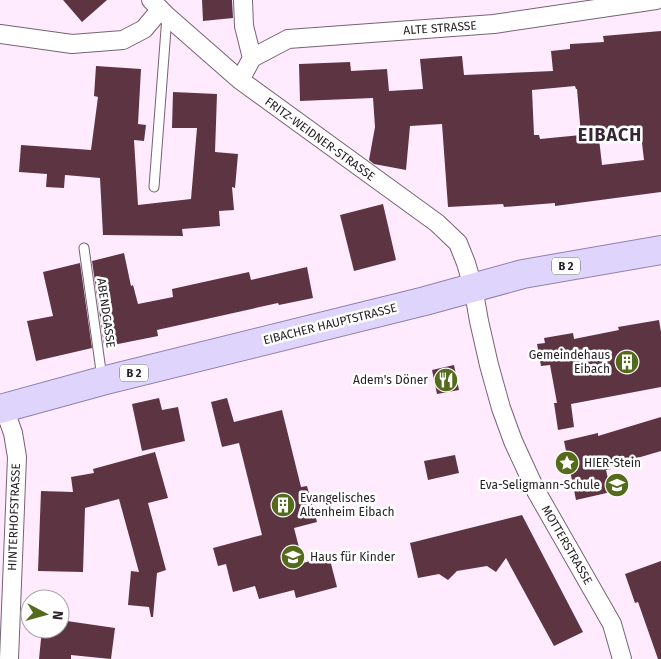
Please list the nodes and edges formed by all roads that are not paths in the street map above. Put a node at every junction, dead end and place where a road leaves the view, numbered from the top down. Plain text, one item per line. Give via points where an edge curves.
1 (243, 0) edge
2 (648, 1) edge
3 (159, 9) edge
4 (0, 34) edge
5 (252, 58) junction
6 (240, 80) junction
7 (154, 187) dead end
8 (84, 248) dead end
9 (661, 250) edge
10 (473, 287) junction
11 (102, 381) junction
12 (2, 408) edge
13 (9, 659) edge
14 (622, 659) edge

1 - 5 street via 244,26
2 - 5 street, ALTE STRASSE via 494,24 288,39
3 - 4 street via 144,28 123,40 72,44
3 - 6 street, FRITZ-WEIDNER-STRASSE
3 - 7 lane
5 - 6 street
6 - 10 street, FRITZ-WEIDNER-STRASSE via 452,236 458,243
8 - 11 lane, ABENDGASSE
9 - 10 main road, EIBACHER HAUPTSTRASSE / B 2 via 523,274
10 - 11 main road, EIBACHER HAUPTSTRASSE / B 2
10 - 14 street, MOTTERSTRASSE via 489,364 513,441 536,491 612,624
11 - 12 main road, EIBACHER HAUPTSTRASSE / B 2
12 - 13 street, HINTERHOFSTRASSE via 13,433 17,457

